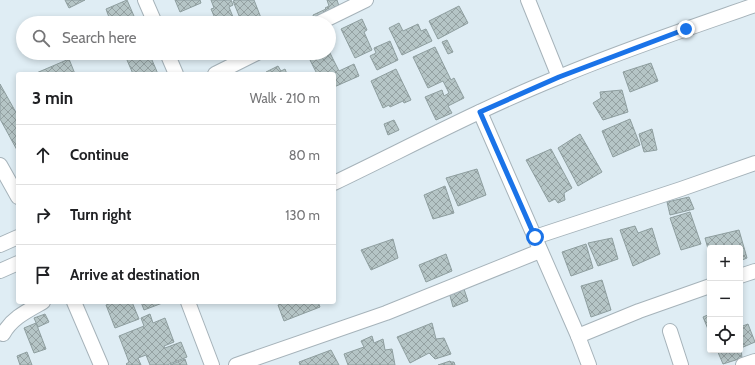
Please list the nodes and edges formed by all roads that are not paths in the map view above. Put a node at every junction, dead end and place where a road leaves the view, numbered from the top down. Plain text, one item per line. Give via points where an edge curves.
1 (145, 0) edge
2 (366, 0) edge
3 (528, 0) edge
4 (755, 5) edge
5 (152, 16) edge
6 (333, 16) edge
7 (170, 60) edge
8 (244, 60) edge
9 (175, 72) edge
10 (219, 72) edge
11 (559, 77) junction
12 (480, 112) junction
13 (755, 163) edge
14 (0, 165) edge
15 (13, 177) edge
16 (336, 181) edge
17 (16, 189) edge
18 (535, 237) junction
19 (16, 238) edge
20 (0, 245) edge
21 (540, 251) junction
22 (16, 264) edge
23 (0, 271) edge
24 (755, 271) edge
25 (743, 275) edge
26 (707, 287) edge
27 (40, 304) edge
28 (75, 304) edge
29 (189, 304) edge
30 (670, 331) dead end
31 (3, 334) dead end
32 (578, 336) junction
33 (755, 360) edge
34 (101, 365) edge
35 (212, 365) edge
36 (236, 365) edge
37 (589, 365) edge
38 (681, 365) edge
39 (743, 365) edge

1 - 5 street
2 - 6 street
3 - 11 street
4 - 11 street
7 - 9 street
8 - 10 street
11 - 12 street
12 - 16 street
12 - 18 street
13 - 18 street
14 - 15 street
15 - 17 street
18 - 21 street
19 - 20 street
21 - 32 street
21 - 36 street via 386,313
22 - 23 street
24 - 25 street
26 - 32 street
27 - 31 street via 13,320
28 - 34 street
29 - 35 street
30 - 38 street
32 - 37 street
33 - 39 street

